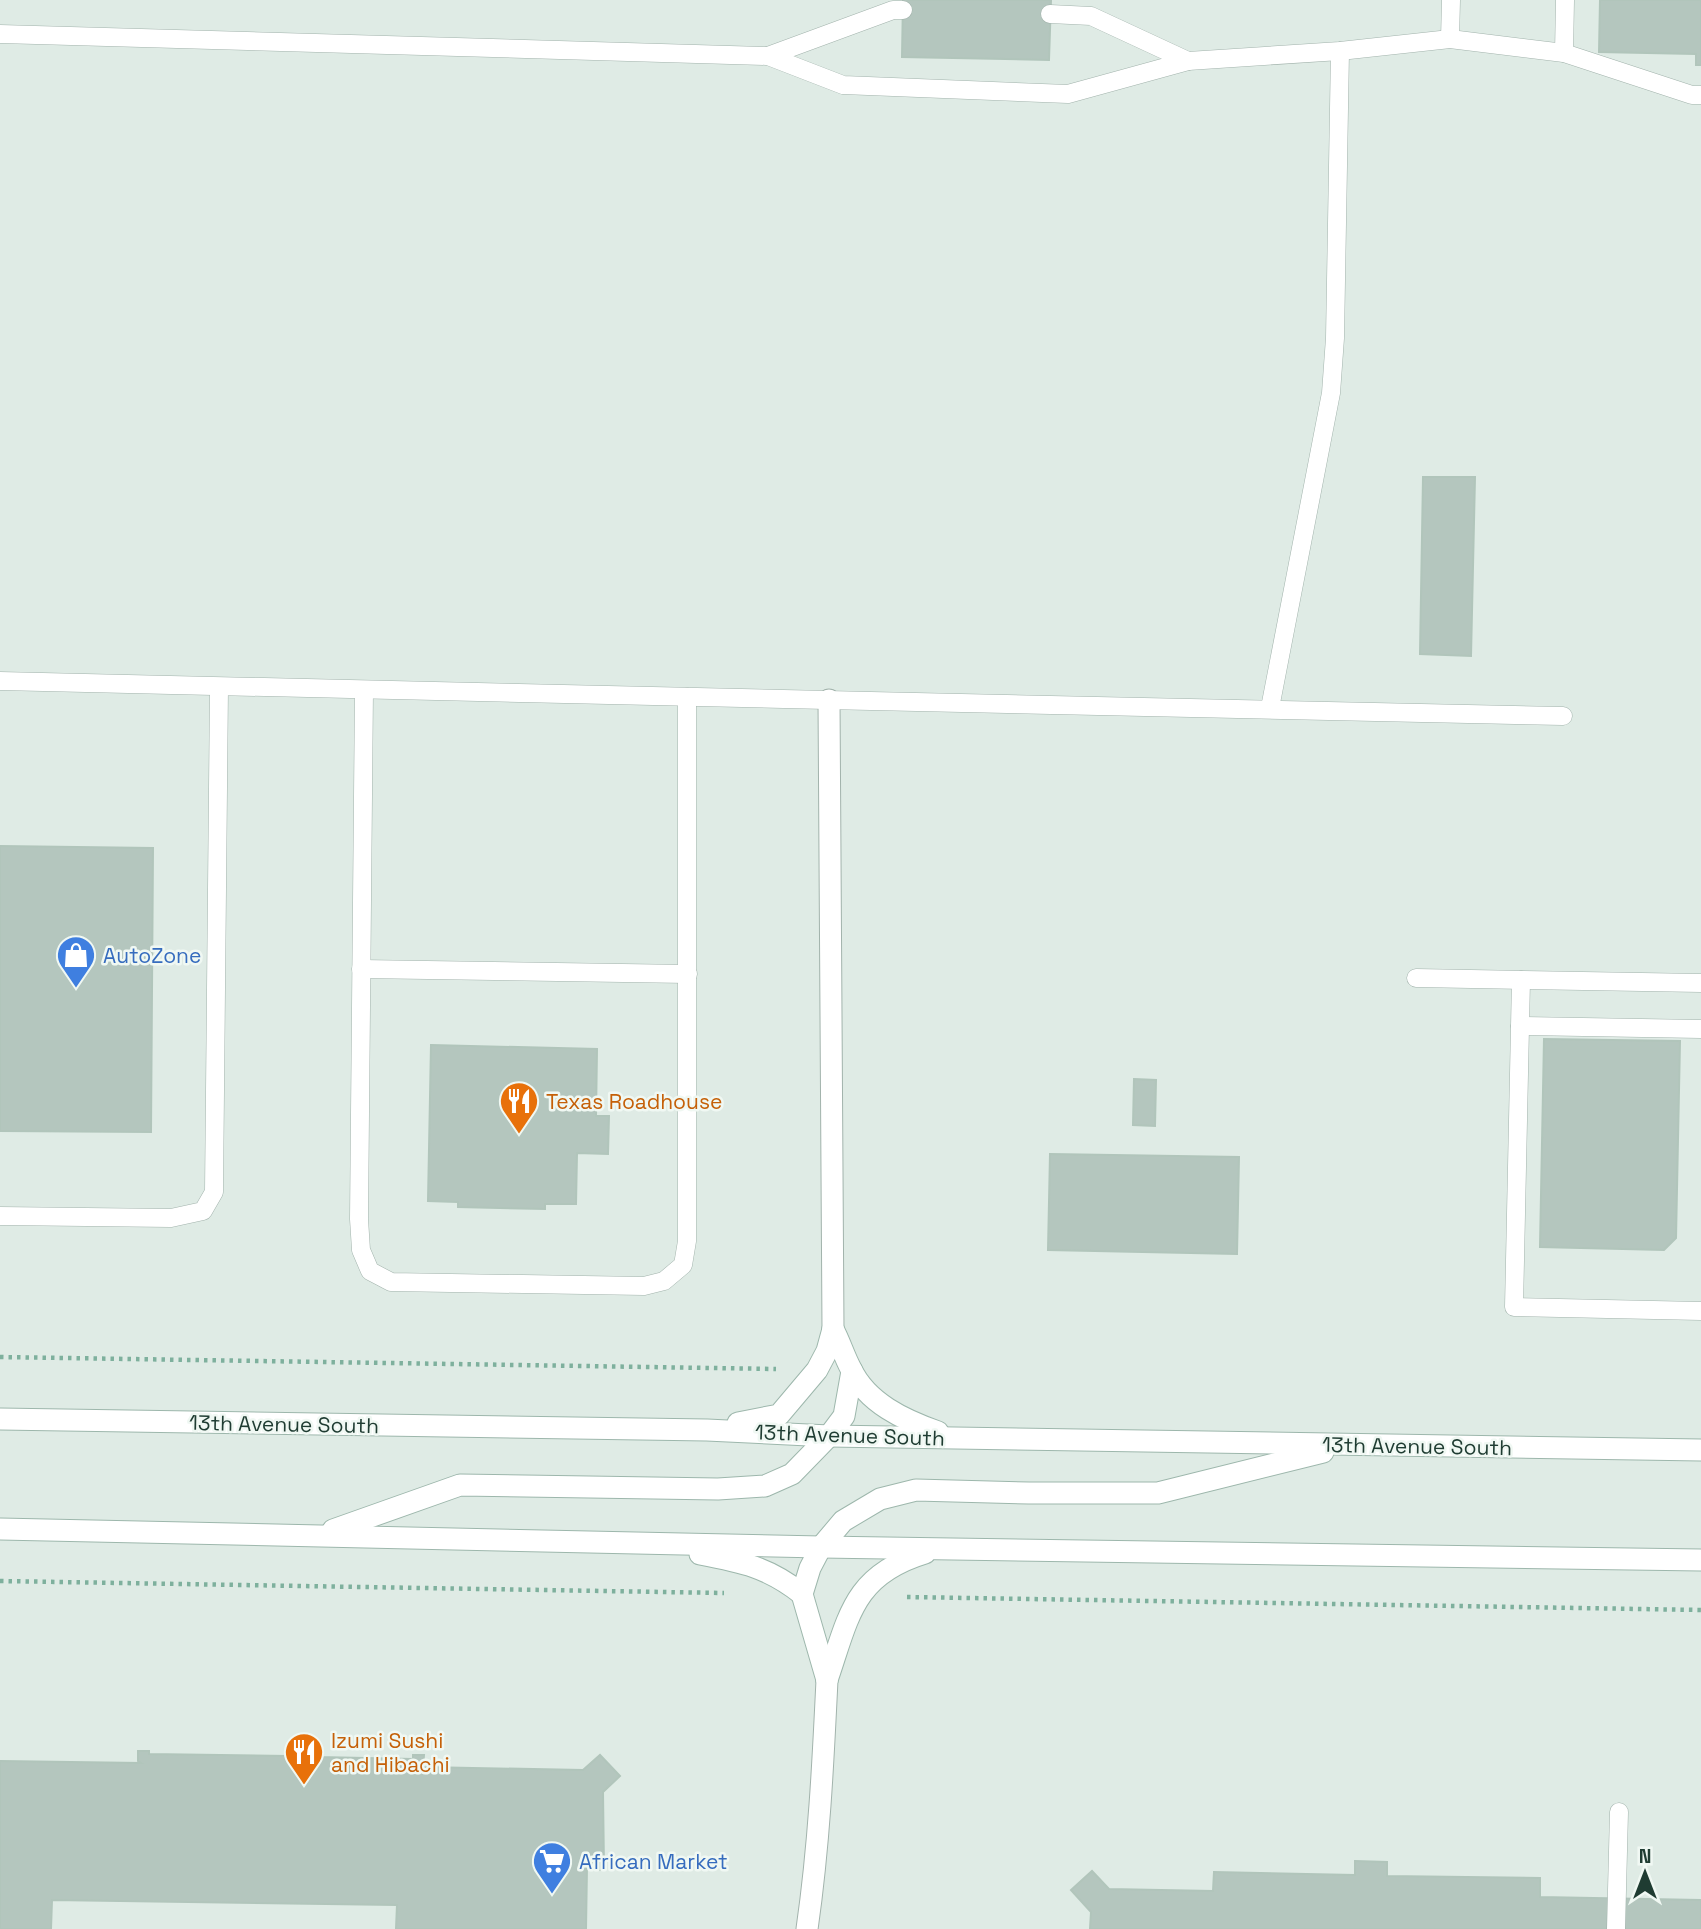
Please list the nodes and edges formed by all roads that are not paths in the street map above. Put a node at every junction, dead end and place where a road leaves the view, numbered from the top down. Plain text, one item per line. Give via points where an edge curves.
1 (1451, 0) edge
2 (1565, 0) edge
3 (903, 10) dead end
4 (1050, 15) dead end
5 (0, 34) edge
6 (1450, 39) junction
7 (1340, 51) junction
8 (1564, 53) junction
9 (768, 56) junction
10 (1188, 61) junction
11 (1701, 95) edge
12 (0, 681) edge
13 (219, 687) junction
14 (364, 690) junction
15 (687, 697) junction
16 (829, 700) junction
17 (1270, 708) junction
18 (1563, 716) dead end
19 (361, 969) junction
20 (688, 974) junction
21 (1416, 978) dead end
22 (1521, 980) junction
23 (1701, 982) edge
24 (1520, 1026) junction
25 (1701, 1029) edge
26 (0, 1216) edge
27 (1701, 1311) edge
28 (832, 1329) junction
29 (852, 1371) junction
30 (0, 1419) edge
31 (707, 1430) junction
32 (829, 1436) junction
33 (956, 1438) junction
34 (1352, 1445) junction
35 (1701, 1450) edge
36 (0, 1529) edge
37 (318, 1535) junction
38 (629, 1542) junction
39 (821, 1547) junction
40 (943, 1548) junction
41 (1701, 1560) edge
42 (802, 1594) junction
43 (827, 1680) junction
44 (1619, 1812) dead end
45 (807, 1929) edge
46 (1616, 1929) edge

1 - 6 lane
2 - 8 lane
3 - 9 lane
4 - 10 lane via 1091,16
5 - 9 lane
6 - 7 lane
6 - 8 lane
7 - 10 lane
7 - 17 lane via 1331,393
8 - 11 lane
9 - 10 lane via 843,85 1068,94
12 - 13 lane
13 - 14 lane
13 - 26 lane via 214,1192 203,1211 171,1219
14 - 15 lane
14 - 19 lane
15 - 16 lane
15 - 20 lane
16 - 17 lane
16 - 28 main road
17 - 18 lane
19 - 20 lane
19 - 20 lane via 359,1205 361,1250 370,1271 391,1282 644,1286 664,1281 683,1265 687,1241
21 - 22 lane
22 - 23 lane
22 - 24 lane
24 - 25 lane
24 - 27 lane via 1514,1307
28 - 29 main road
28 - 31 main road via 817,1370 779,1415
29 - 32 main road via 844,1416
29 - 33 main road via 871,1397 906,1421
30 - 31 main road, 13th Avenue South
31 - 32 main road, 13th Avenue South
32 - 33 main road, 13th Avenue South
32 - 37 main road via 792,1474 765,1486 460,1486
33 - 34 main road, 13th Avenue South
34 - 35 main road, 13th Avenue South
34 - 39 main road via 1158,1493 916,1490 880,1499 843,1521
36 - 37 main road
37 - 38 main road
38 - 39 main road
38 - 42 main road via 748,1563 783,1579
39 - 40 main road
39 - 42 main road
40 - 41 main road
40 - 43 main road via 892,1565 868,1583 851,1611
42 - 43 main road
43 - 45 main road via 816,1867
44 - 46 lane

